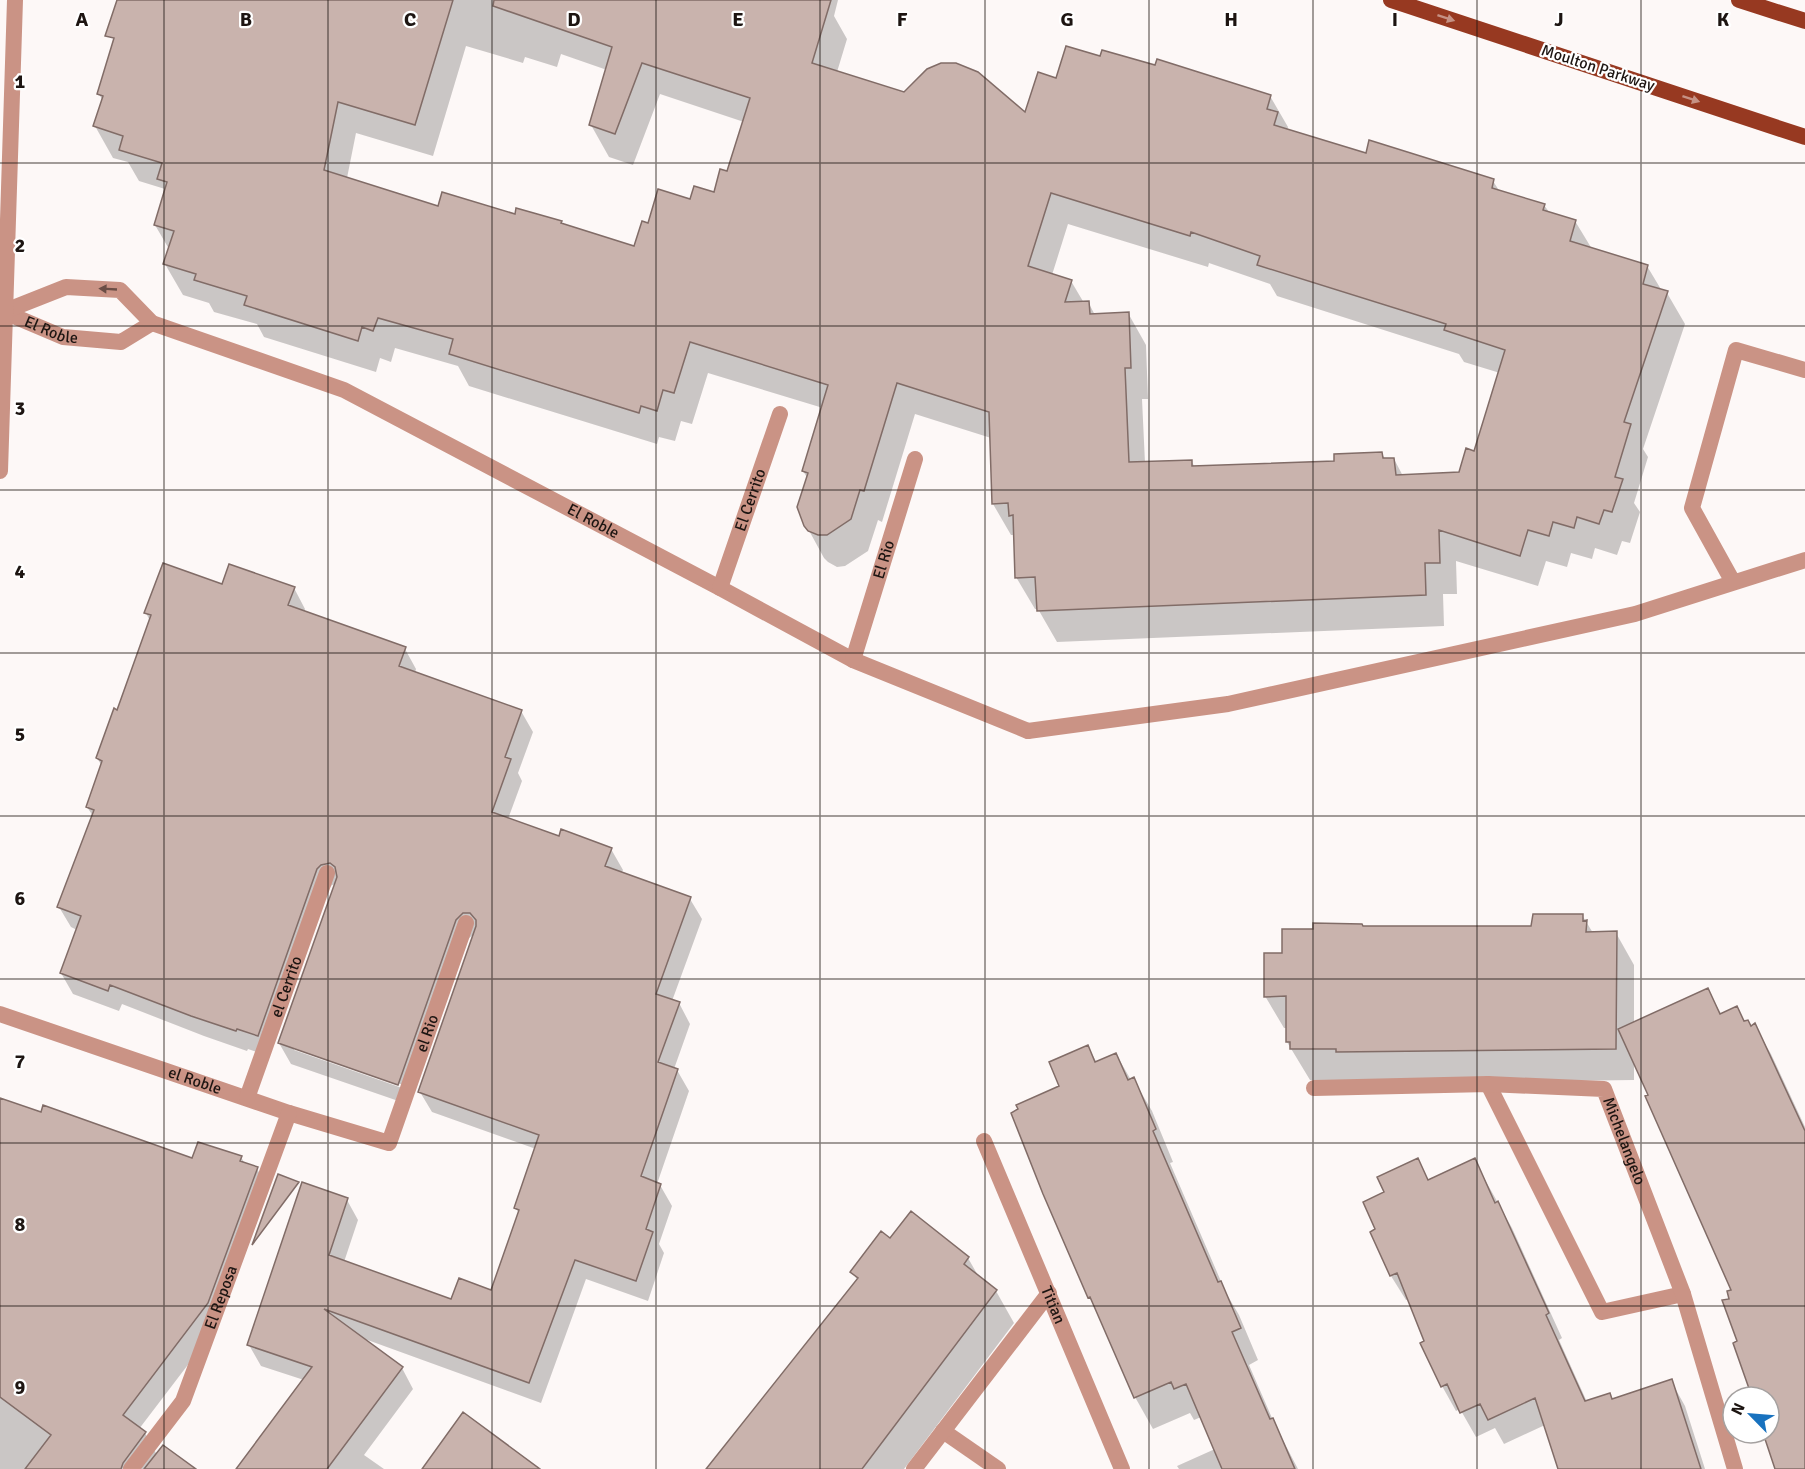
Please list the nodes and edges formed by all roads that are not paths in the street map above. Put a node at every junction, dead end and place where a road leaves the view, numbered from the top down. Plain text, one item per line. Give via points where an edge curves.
1 (15, 0) edge
2 (1391, 0) edge
3 (1739, 0) edge
4 (1805, 21) edge
5 (1805, 136) edge
6 (2, 312) edge
7 (152, 323) junction
8 (1805, 370) edge
9 (780, 414) dead end
10 (915, 459) dead end
11 (0, 471) edge
12 (1805, 560) edge
13 (1733, 582) junction
14 (720, 588) junction
15 (853, 660) junction
16 (327, 873) dead end
17 (466, 923) dead end
18 (0, 1014) edge
19 (1488, 1084) junction
20 (1314, 1088) dead end
21 (247, 1098) junction
22 (289, 1113) junction
23 (984, 1141) dead end
24 (389, 1143) joint
25 (1049, 1293) junction
26 (1683, 1294) junction
27 (943, 1431) junction
28 (131, 1469) edge
29 (914, 1469) edge
30 (998, 1469) edge
31 (1122, 1469) edge
32 (1735, 1469) edge

1 - 6 street
2 -> 5 main road, Moulton Parkway
3 - 4 main road
6 - 7 street, El Roble via 63,337 121,342
7 -> 6 street, El Roble via 120,290 66,288
6 - 11 street
7 - 14 street, El Roble via 344,390
8 - 13 street via 1736,350 1692,508
9 - 14 street, El Cerrito
10 - 15 street, El Rio
12 - 13 street
13 - 15 street, El Roble via 1635,614 1228,704 1028,731
14 - 15 street, El Roble
16 - 21 street, el Cerrito
17 - 24 street, el Rio
18 - 21 street, el Roble
19 - 20 street, Michelangelo
19 - 26 street, Michelangelo via 1604,1089
19 - 26 street via 1602,1312
21 - 22 street, el Roble
22 - 24 street, el Roble
22 - 28 street, El Reposa via 183,1401
23 - 25 street, Titian
25 - 27 street
25 - 31 street, Titian
26 - 32 street, Michelangelo
27 - 29 street
27 - 30 street

